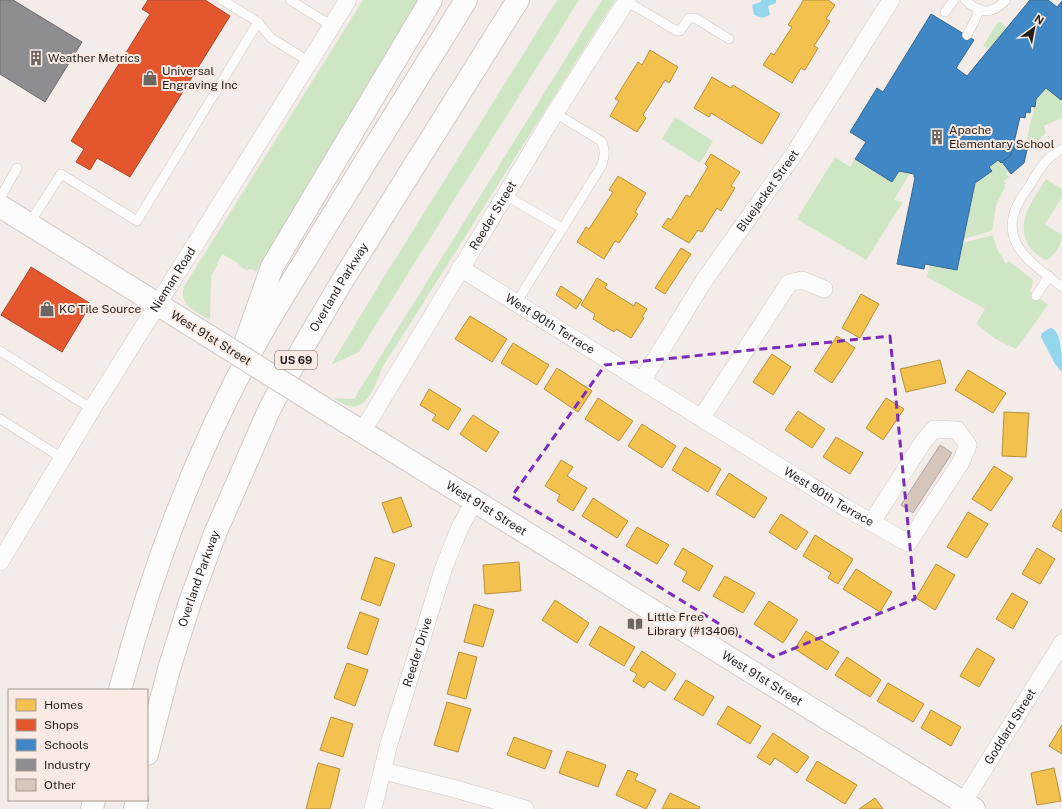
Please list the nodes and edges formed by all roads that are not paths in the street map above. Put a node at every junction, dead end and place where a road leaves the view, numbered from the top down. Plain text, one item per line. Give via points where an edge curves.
1 (222, 0) edge
2 (290, 0) edge
3 (348, 0) edge
4 (431, 0) edge
5 (466, 0) edge
6 (518, 0) edge
7 (891, 0) edge
8 (954, 0) edge
9 (965, 0) edge
10 (1006, 0) edge
11 (626, 1) edge
12 (979, 9) junction
13 (945, 12) dead end
14 (258, 22) junction
15 (332, 26) junction
16 (967, 35) dead end
17 (728, 39) dead end
18 (310, 62) junction
19 (555, 113) junction
20 (1062, 149) edge
21 (17, 168) dead end
22 (505, 195) junction
23 (0, 198) edge
24 (0, 206) edge
25 (28, 224) junction
26 (562, 228) junction
27 (460, 268) junction
28 (1049, 276) junction
29 (1062, 287) edge
30 (824, 289) dead end
31 (1036, 296) dead end
32 (516, 302) junction
33 (158, 304) junction
34 (0, 351) edge
35 (642, 381) junction
36 (92, 409) junction
37 (221, 412) junction
38 (702, 417) junction
39 (0, 419) edge
40 (362, 432) junction
41 (62, 458) junction
42 (475, 501) junction
43 (872, 522) junction
44 (0, 562) edge
45 (1062, 643) edge
46 (120, 689) edge
47 (148, 750) edge
48 (383, 771) junction
49 (966, 807) edge
50 (373, 809) edge
51 (525, 809) edge

1 - 14 lane
2 - 15 lane
3 - 15 street, Nieman Road
4 - 37 main road via 272,267
5 - 37 main road via 258,338
6 - 47 main road, Overland Parkway / US 69 via 344,278 270,408 214,536 192,594 169,668
7 - 35 street, Bluejacket Street via 794,154 705,279
8 - 13 lane
9 - 12 lane
10 - 12 lane via 998,8 987,12
11 - 17 lane via 675,30 680,31 689,18 695,18
11 - 19 street, Reeder Street
12 - 16 lane
14 - 18 lane via 271,38
14 - 25 lane via 137,221 61,174
15 - 18 street, Nieman Road
18 - 33 street, Nieman Road
19 - 22 street, Reeder Street
19 - 26 lane via 601,141 604,146 602,165
20 - 28 lane via 1048,158 1041,167 1018,204 1012,226 1019,249
21 - 23 lane
22 - 26 lane
22 - 27 street, Reeder Street
24 - 25 main road, West 91st Street
25 - 33 main road, West 91st Street
26 - 32 lane
27 - 32 street, West 90th Terrace
27 - 40 street, Reeder Street
28 - 29 lane
28 - 31 lane
30 - 38 street via 802,280 789,283
32 - 35 street, West 90th Terrace
33 - 36 street, Nieman Road
33 - 40 main road, West 91st Street, bridge
34 - 36 lane
35 - 38 street, West 90th Terrace
36 - 41 street, Nieman Road
37 - 46 main road via 157,567
38 - 43 street, West 90th Terrace
39 - 41 lane
40 - 42 main road, West 91st Street
41 - 44 street, Nieman Road
42 - 48 street, Reeder Drive via 460,527 444,567 388,747
42 - 49 main road, West 91st Street
43 - 43 street, West 90th Terrace via 908,543 961,462 968,445 957,430 934,429
45 - 49 street, Goddard Street
48 - 50 street, Reeder Drive
48 - 51 street

